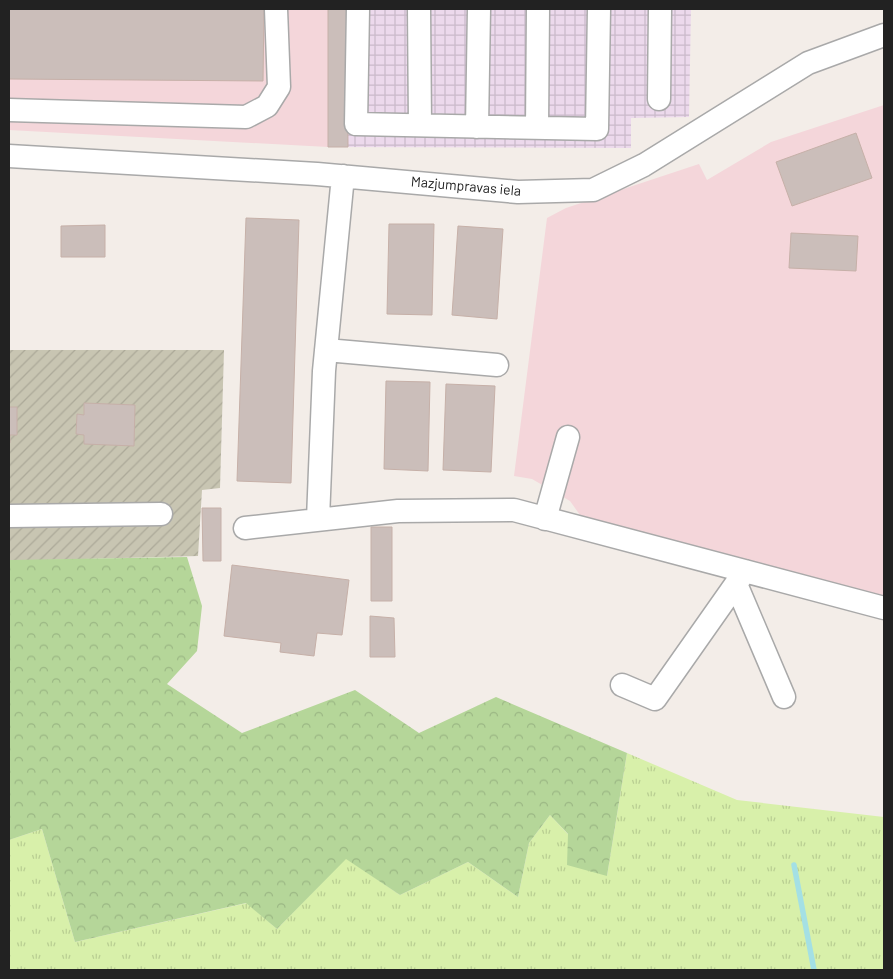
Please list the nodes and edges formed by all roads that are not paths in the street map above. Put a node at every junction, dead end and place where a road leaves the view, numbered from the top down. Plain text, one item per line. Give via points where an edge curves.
1 (276, 9) edge
2 (358, 9) edge
3 (419, 9) edge
4 (479, 9) edge
5 (538, 9) edge
6 (599, 9) edge
7 (660, 9) edge
8 (884, 35) edge
9 (659, 99) dead end
10 (9, 110) edge
11 (420, 126) junction
12 (477, 127) junction
13 (537, 128) junction
14 (9, 156) edge
15 (343, 176) junction
16 (326, 350) junction
17 (497, 365) dead end
18 (568, 437) dead end
19 (161, 514) dead end
20 (9, 516) edge
21 (318, 519) junction
22 (544, 519) junction
23 (245, 528) dead end
24 (740, 578) junction
25 (884, 608) edge
26 (622, 685) dead end
27 (784, 698) dead end

1 - 10 street via 279,86 267,106 246,117
2 - 11 street via 356,124
3 - 11 street
4 - 12 street
5 - 13 street
6 - 13 street via 597,130
7 - 9 street
8 - 15 street, Mazjumpravas iela via 808,63 644,165 593,190 518,192
11 - 12 street
12 - 13 street
14 - 15 street, Mazjumpravas iela
15 - 16 street
16 - 17 street
16 - 21 street
18 - 22 street
19 - 20 street
21 - 22 street via 398,511 514,510
21 - 23 street
22 - 24 street
24 - 25 street
24 - 26 street via 655,700
24 - 27 street

